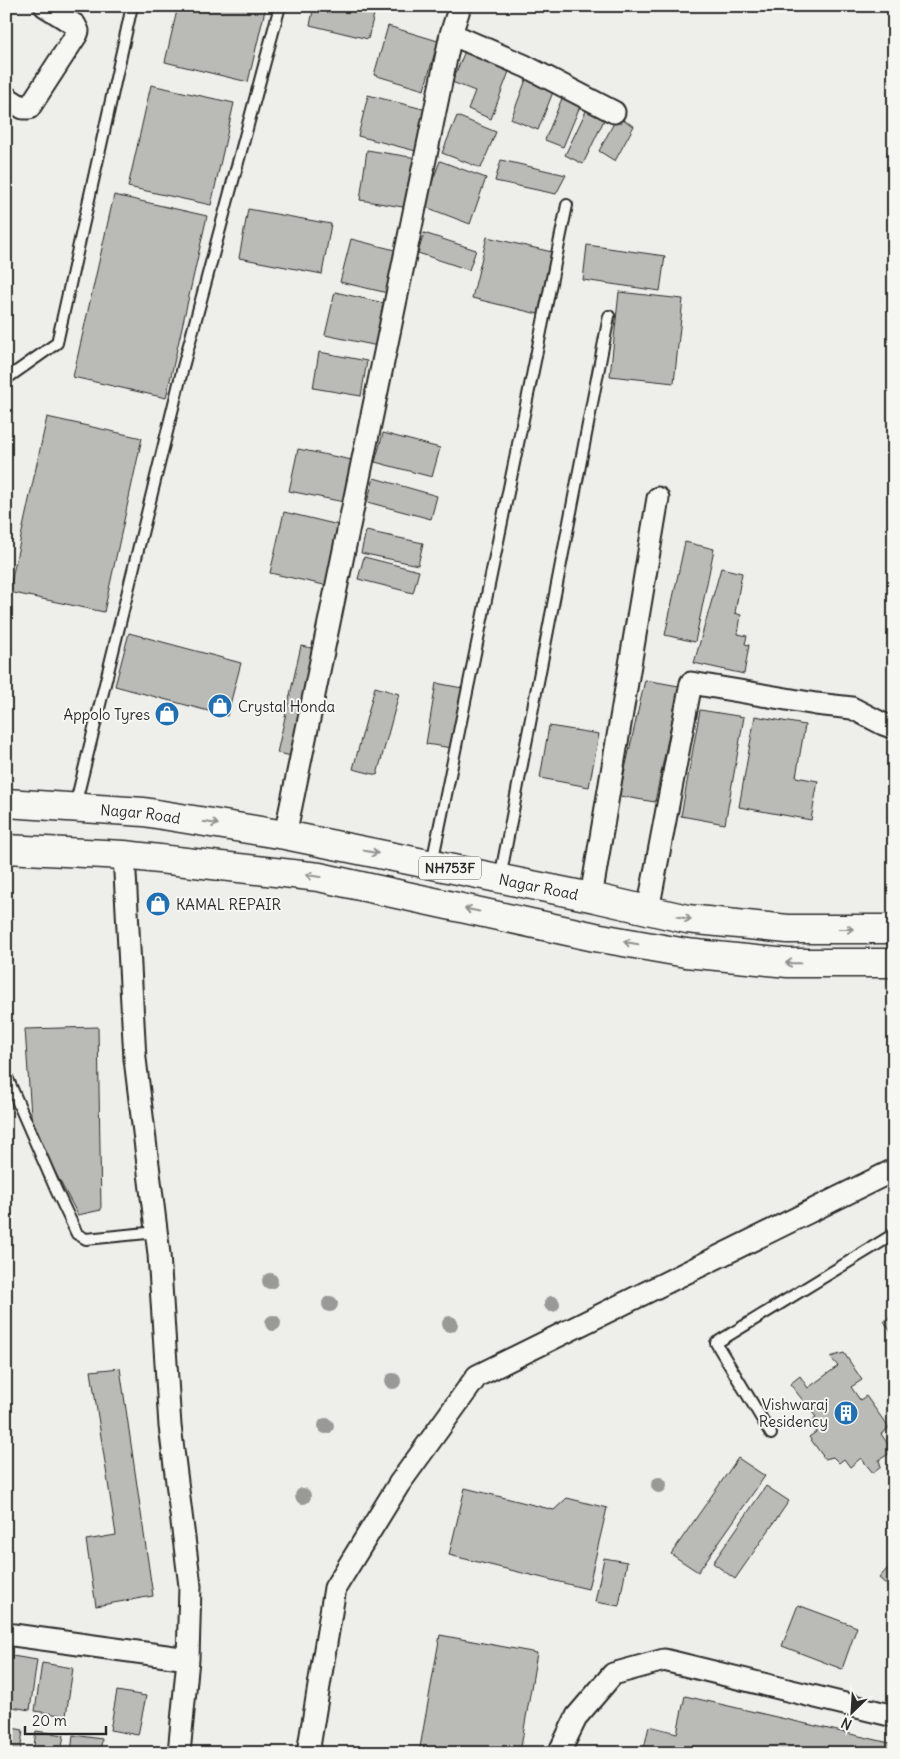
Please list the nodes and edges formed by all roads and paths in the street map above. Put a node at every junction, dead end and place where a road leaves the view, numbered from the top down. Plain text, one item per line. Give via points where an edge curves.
1 (45, 6) edge
2 (132, 6) edge
3 (280, 6) edge
4 (460, 6) edge
5 (451, 34) junction
6 (6, 97) edge
7 (614, 112) dead end
8 (567, 205) dead end
9 (609, 316) dead end
10 (6, 379) edge
11 (658, 498) dead end
12 (894, 728) edge
13 (6, 802) edge
14 (74, 807) junction
15 (285, 835) junction
16 (6, 849) edge
17 (124, 855) junction
18 (431, 864) junction
19 (500, 879) junction
20 (591, 897) junction
21 (648, 910) junction
22 (894, 929) edge
23 (894, 963) edge
24 (6, 1075) edge
25 (894, 1170) edge
26 (156, 1232) junction
27 (894, 1234) edge
28 (771, 1434) dead end
29 (6, 1634) edge
30 (188, 1659) junction
31 (894, 1716) edge
32 (179, 1753) edge
33 (308, 1753) edge
34 (559, 1753) edge

1 - 6 street via 75,25 77,34 29,108 23,108
2 - 10 lane via 57,343
3 - 14 lane via 183,367
4 - 5 street
5 - 7 street via 525,66
5 - 15 street
8 - 18 lane
9 - 19 lane
11 - 20 street
12 - 21 street via 852,708 691,684
13 - 14 highway, Nagar Road / NH753F
14 -> 15 highway, Nagar Road / NH753F via 144,812
15 -> 18 highway, Nagar Road / NH753F
16 - 17 highway, NH753F
23 -> 17 highway, NH753F via 788,963 686,954 318,877
17 - 26 street via 135,1059
18 - 19 highway, Nagar Road / NH753F
19 - 20 highway, Nagar Road / NH753F
20 - 21 highway, Nagar Road / NH753F
21 -> 22 highway, Nagar Road / NH753F via 687,919 788,929
24 - 26 lane via 77,1234 86,1239
25 - 33 street via 476,1376 399,1484 335,1588
26 - 30 street via 170,1426 190,1586
27 - 28 lane via 716,1343
29 - 30 street
30 - 32 street
31 - 34 street via 664,1660 613,1674 577,1716

